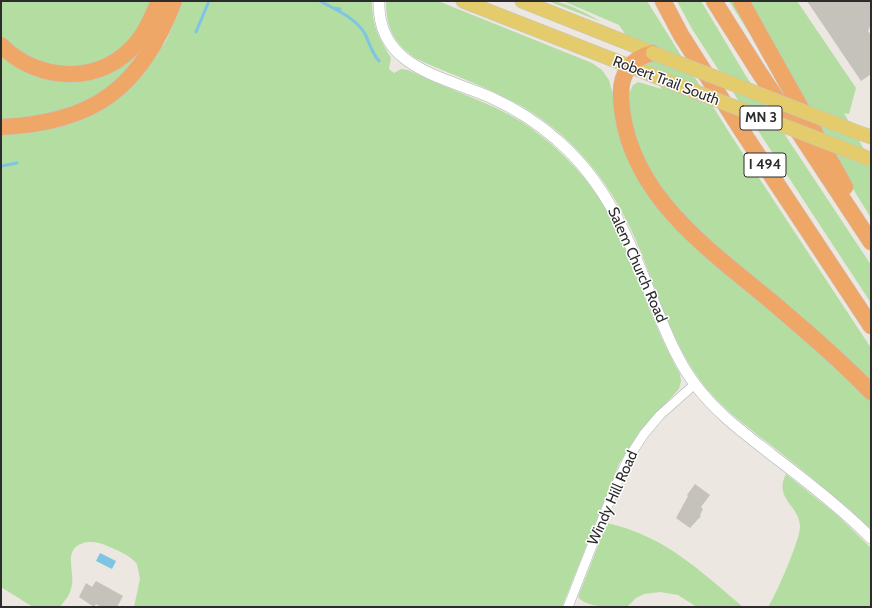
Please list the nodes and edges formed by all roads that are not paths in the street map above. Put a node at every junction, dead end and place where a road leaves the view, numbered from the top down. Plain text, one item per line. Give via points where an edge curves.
1 (159, 1) edge
2 (174, 1) edge
3 (379, 1) edge
4 (462, 1) edge
5 (522, 1) edge
6 (662, 1) edge
7 (714, 1) edge
8 (741, 1) edge
9 (1, 45) edge
10 (639, 55) junction
11 (1, 127) edge
12 (871, 137) edge
13 (870, 160) edge
14 (871, 241) edge
15 (871, 326) edge
16 (695, 384) junction
17 (871, 392) edge
18 (871, 538) edge
19 (568, 607) edge

1 - 9 highway via 144,32 132,48 116,61 93,71 63,74 43,71 22,62
2 - 11 highway via 160,36 147,57 126,82 106,98 58,120 29,126
3 - 16 street, Salem Church Road via 384,34 402,58 423,70 490,97 518,112 559,142 588,172 610,202 670,340
4 - 10 main road, Robert Trail South / MN 3
5 - 10 main road, Robert Trail South / MN 3
6 - 15 highway, I 494 via 742,131
7 - 14 highway, I 494
8 - 14 highway via 838,173
10 - 12 main road, Robert Trail South / MN 3, bridge
10 - 13 main road, Robert Trail South / MN 3, bridge via 652,75
10 - 17 highway via 624,75 621,91 628,135 642,171 665,207 694,237 789,316
16 - 18 street, Salem Church Road via 709,402 734,425 834,504
16 - 19 street, Windy Hill Road via 660,415 629,457

